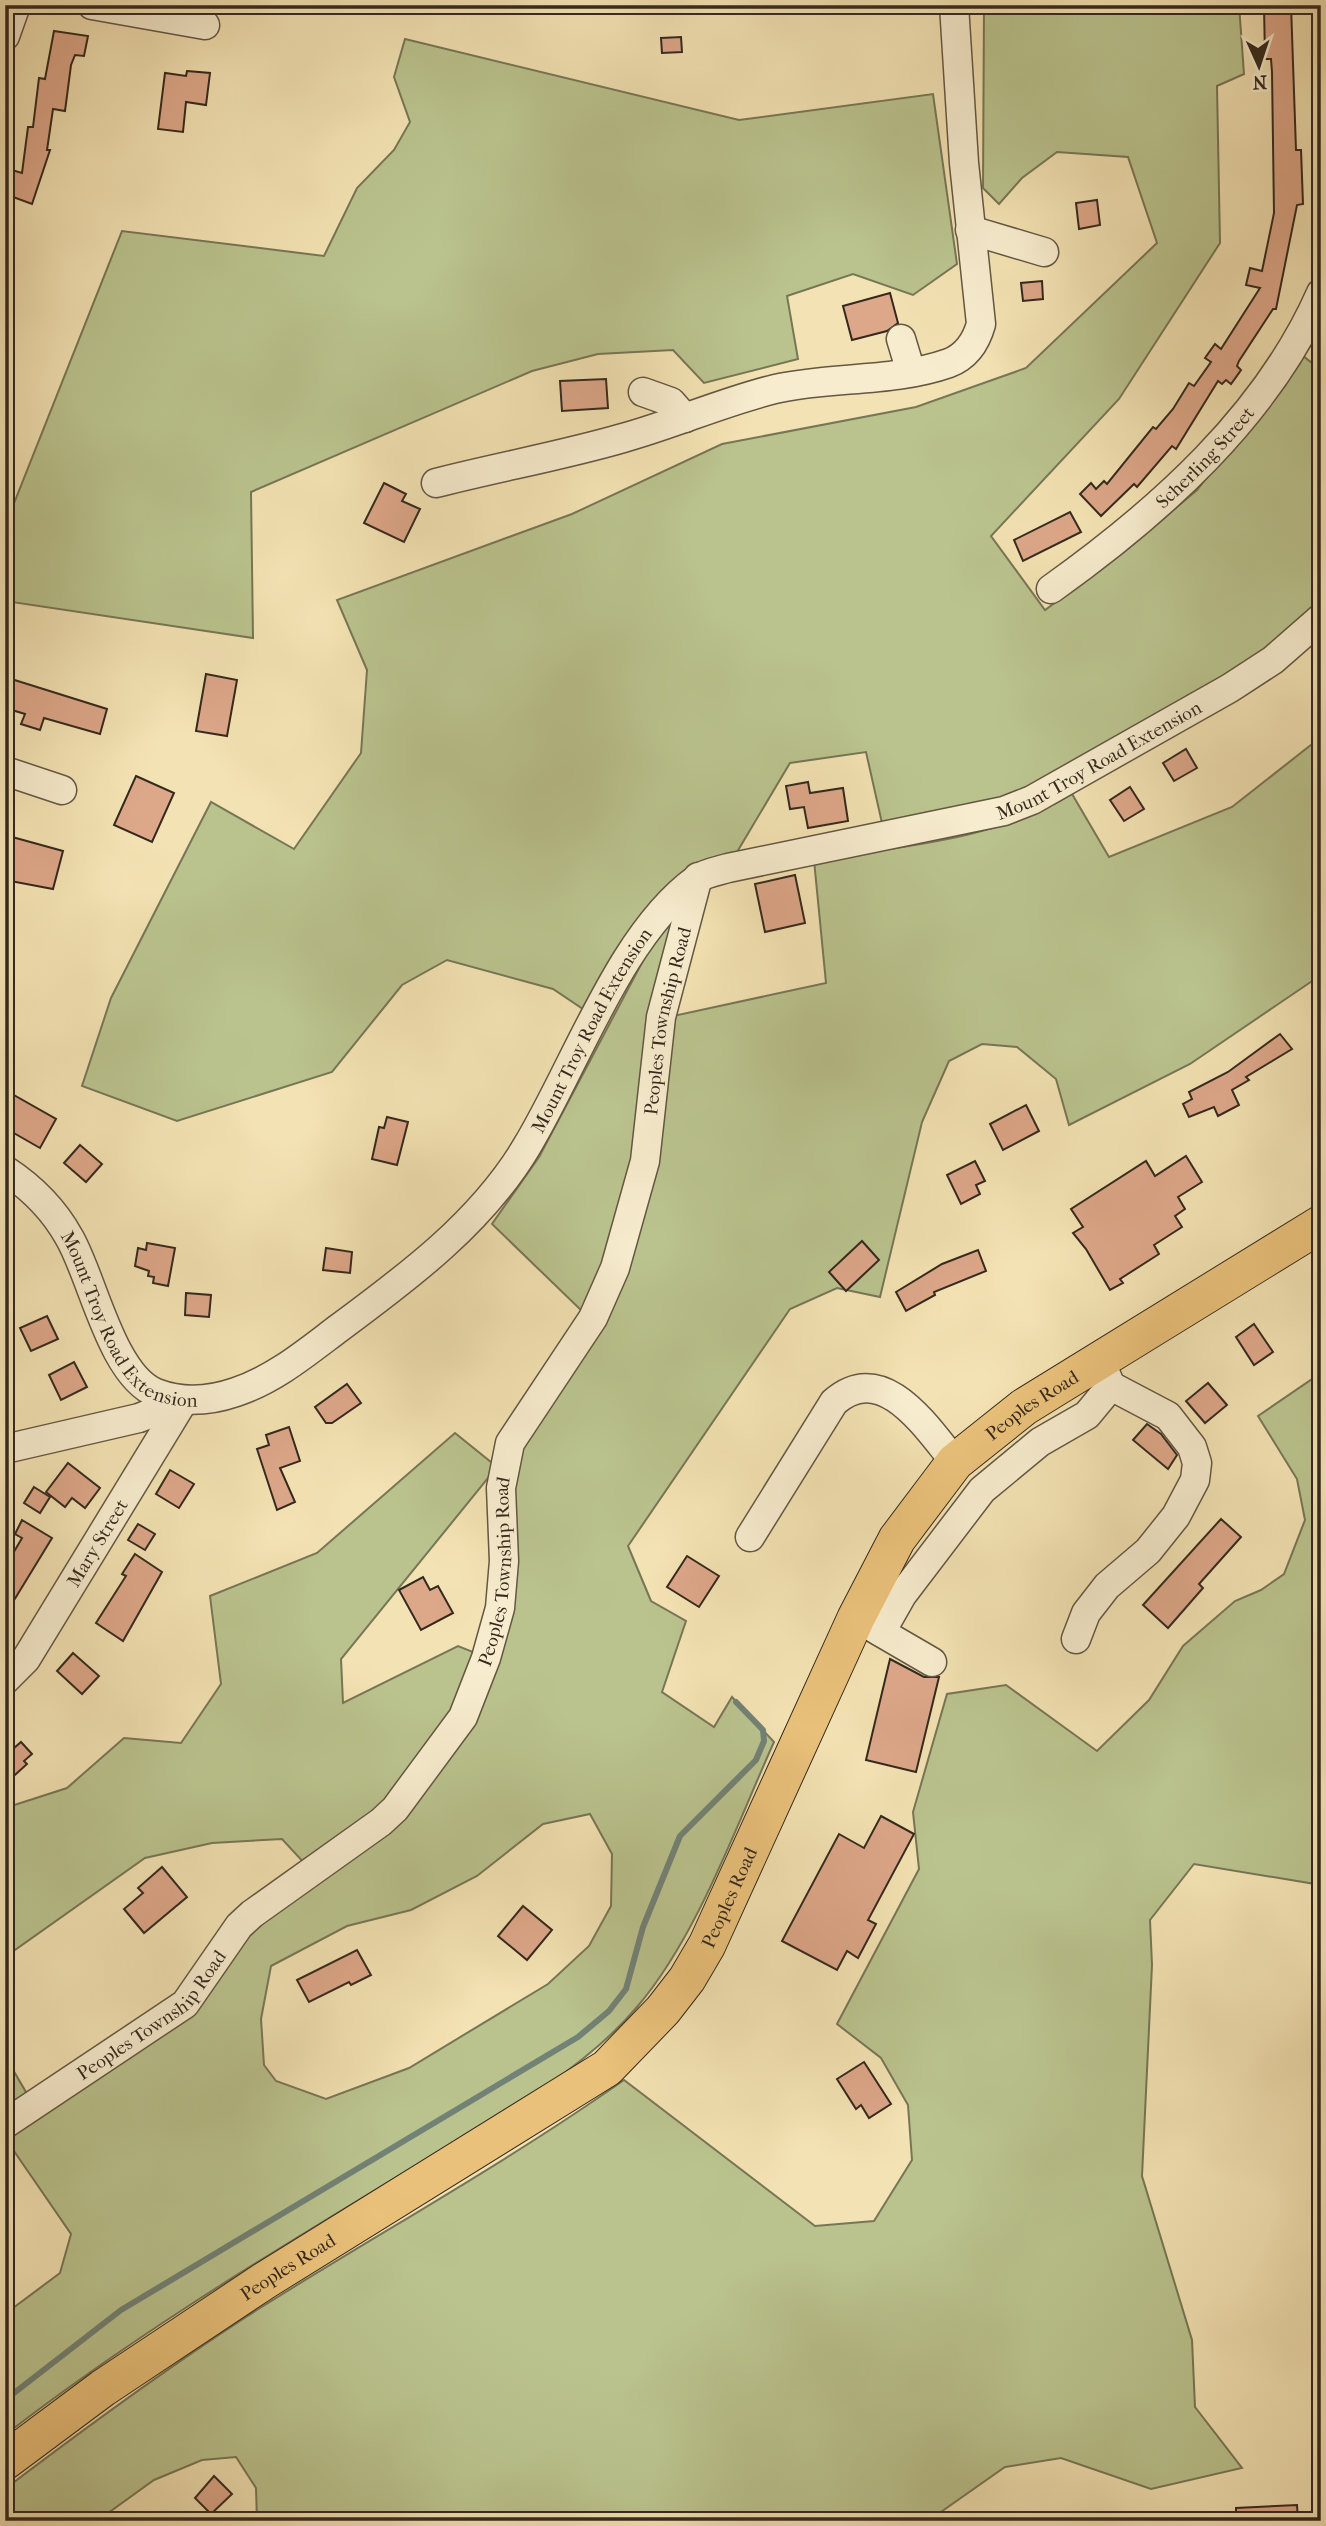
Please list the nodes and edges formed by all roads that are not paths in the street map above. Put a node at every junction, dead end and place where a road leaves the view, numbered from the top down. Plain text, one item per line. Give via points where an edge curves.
1 (16, 5) edge
2 (92, 5) edge
3 (954, 5) edge
4 (205, 25) dead end
5 (5, 36) edge
6 (970, 230) junction
7 (1044, 252) dead end
8 (1321, 293) edge
9 (901, 339) dead end
10 (911, 372) junction
11 (643, 392) dead end
12 (684, 418) junction
13 (436, 483) dead end
14 (1051, 589) dead end
15 (1321, 618) edge
16 (5, 771) edge
17 (62, 790) dead end
18 (698, 877) junction
19 (5, 1170) edge
20 (1321, 1224) edge
21 (1105, 1374) junction
22 (184, 1400) junction
23 (5, 1448) edge
24 (955, 1462) junction
25 (750, 1537) dead end
26 (869, 1625) junction
27 (1076, 1639) dead end
28 (932, 1661) dead end
29 (5, 1680) edge
30 (5, 2124) edge
31 (5, 2461) edge

1 - 5 street
2 - 4 street
3 - 6 street
6 - 7 street
6 - 10 street via 981,309 977,341 950,362
8 - 14 street, Scherling Street via 1264,390 1186,479 1121,539
9 - 10 street
10 - 12 street via 778,389
11 - 12 street via 671,402
12 - 13 street via 622,439
15 - 18 street, Mount Troy Road Extension via 1273,660 1230,688 1032,800 1004,811
16 - 17 street
18 - 22 street, Mount Troy Road Extension via 642,936 527,1148 485,1206 378,1300 299,1358 237,1392
18 - 30 street, Peoples Township Road via 661,1017 645,1161 615,1268 593,1318 510,1443 501,1488 504,1561 500,1608 463,1717 395,1809 239,1926 185,2004
19 - 22 street, Mount Troy Road Extension via 48,1205 71,1239 126,1366 153,1392
20 - 21 main road, Peoples Road
21 - 24 main road, Peoples Road via 1024,1408
21 - 26 street via 1087,1415 1040,1442 982,1490 902,1595
21 - 27 street via 1168,1416 1197,1463 1195,1480 1176,1516 1148,1551 1107,1586 1086,1613
22 - 23 street via 139,1418
22 - 29 street, Mary Street via 26,1660
24 - 25 street via 921,1421 886,1390 856,1390 834,1402
24 - 26 main road, Peoples Road via 897,1539
26 - 28 street
26 - 31 main road, Peoples Road via 687,1979 607,2068 264,2280 103,2388

